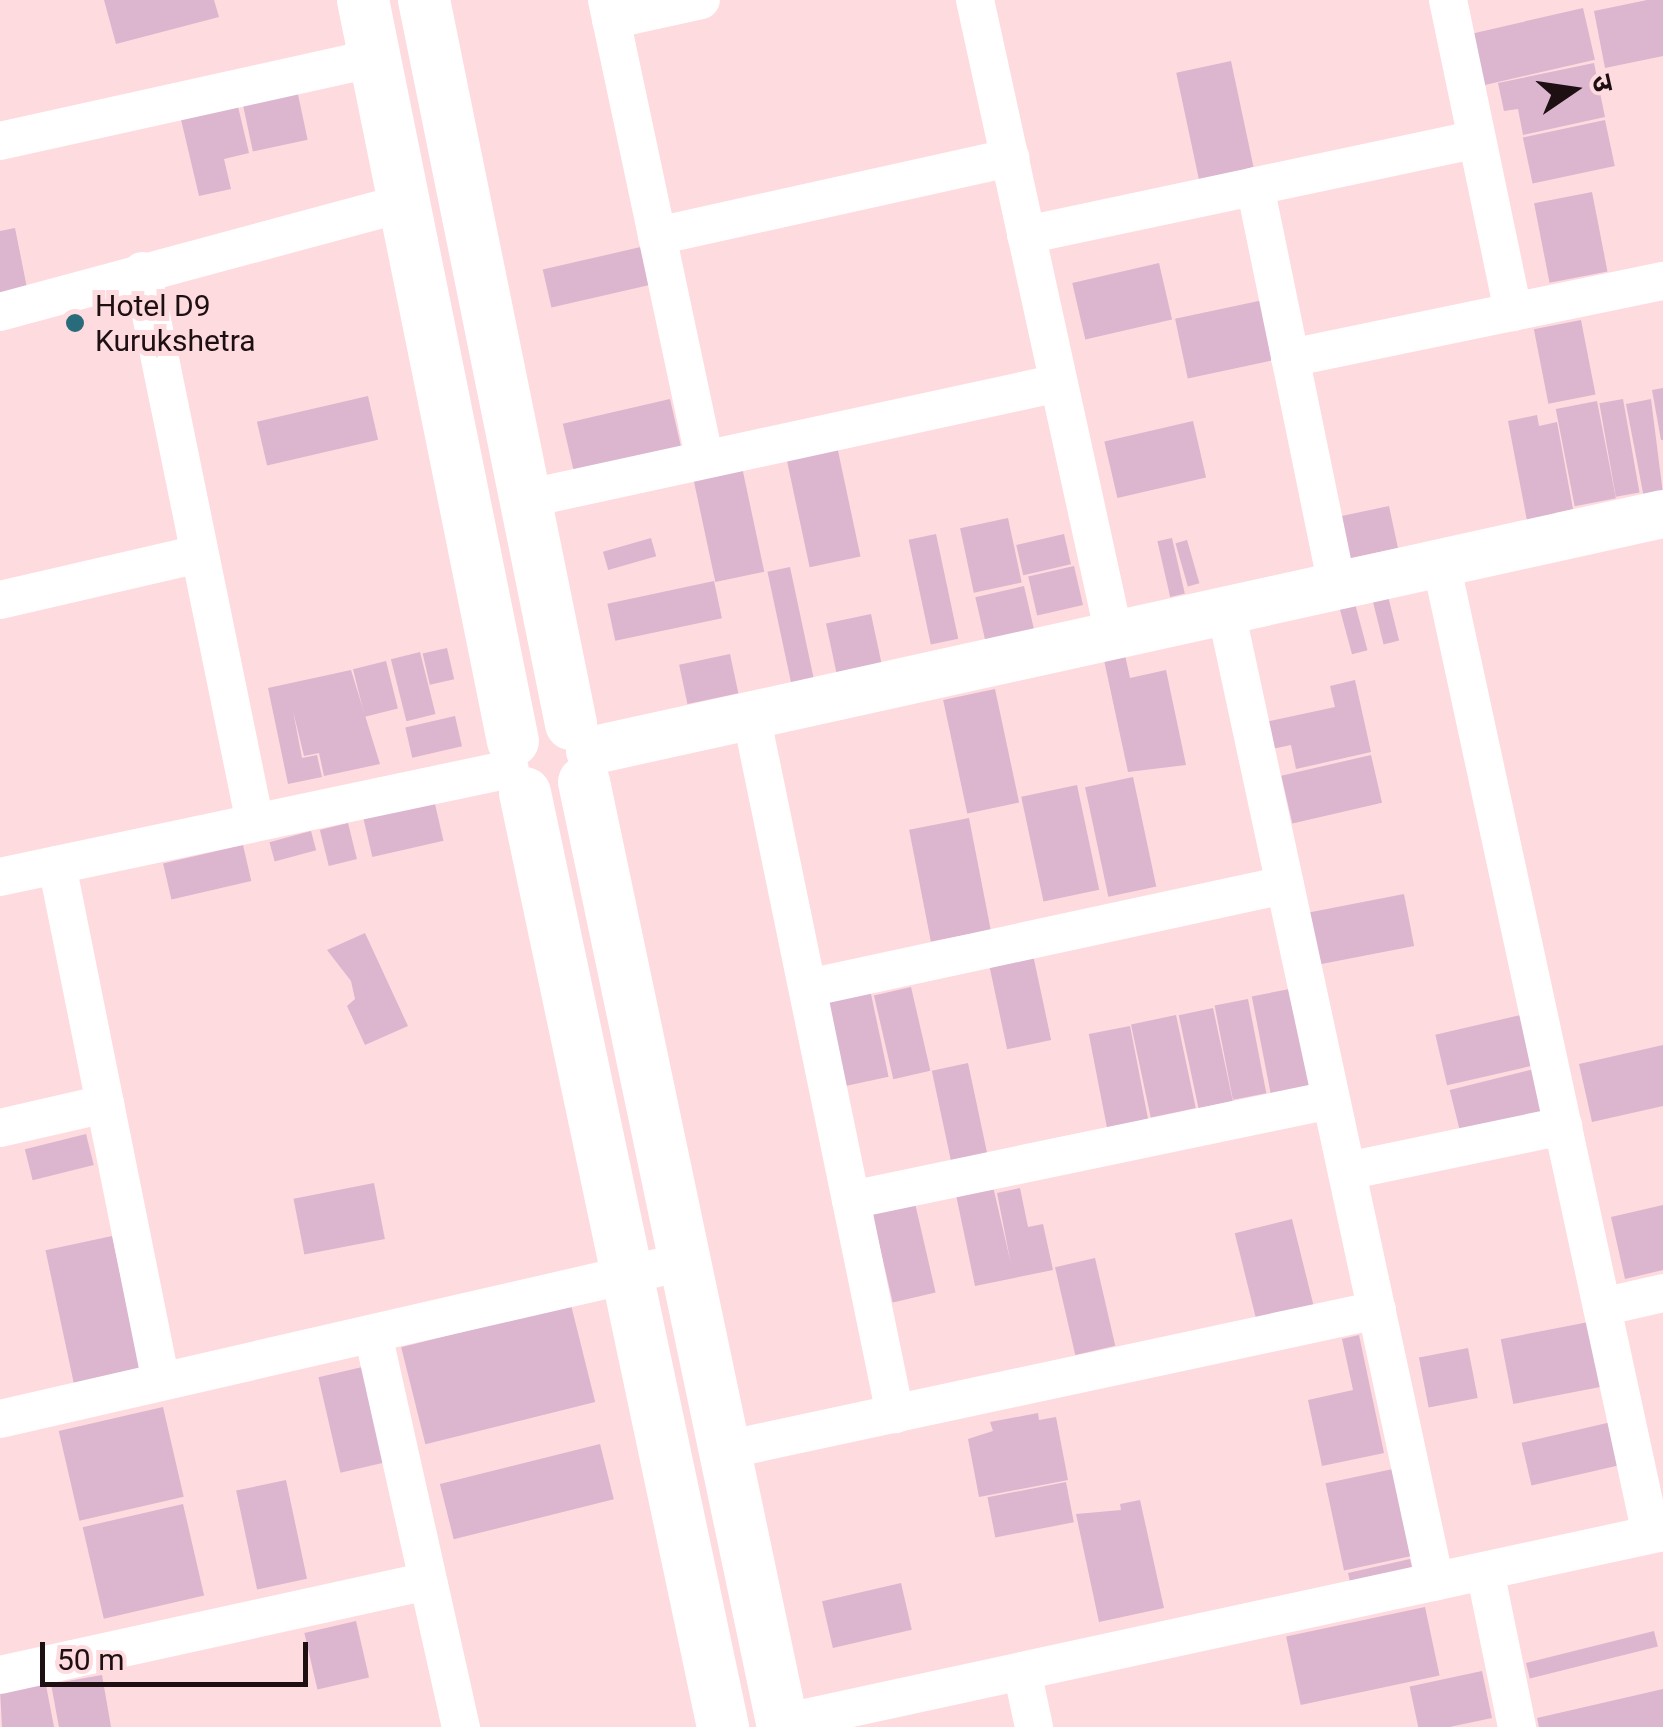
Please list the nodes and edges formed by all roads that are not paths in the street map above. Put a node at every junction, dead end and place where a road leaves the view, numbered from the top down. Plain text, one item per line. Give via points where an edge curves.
1 (363, 0) edge
2 (424, 0) edge
3 (701, 0) edge
4 (975, 0) edge
5 (1448, 0) edge
6 (609, 10) edge
7 (374, 58) junction
8 (1476, 138) junction
9 (0, 142) edge
10 (1010, 158) junction
11 (1254, 186) junction
12 (403, 202) junction
13 (1026, 235) junction
14 (656, 236) junction
15 (142, 271) junction
16 (1663, 281) edge
17 (0, 312) edge
18 (1513, 312) junction
19 (1290, 358) junction
20 (1059, 382) junction
21 (704, 456) junction
22 (525, 499) junction
23 (1663, 514) edge
24 (200, 554) junction
25 (1441, 563) junction
26 (1337, 586) junction
27 (0, 600) edge
28 (1226, 610) junction
29 (1114, 636) junction
30 (751, 715) junction
31 (582, 752) junction
32 (516, 768) junction
33 (255, 822) junction
34 (57, 865) junction
35 (0, 877) edge
36 (1285, 885) junction
37 (808, 988) junction
38 (1332, 1100) junction
39 (105, 1104) junction
40 (1563, 1126) junction
41 (0, 1128) edge
42 (1347, 1171) junction
43 (851, 1200) junction
44 (683, 1262) junction
45 (625, 1275) junction
46 (1663, 1294) edge
47 (1602, 1307) junction
48 (1377, 1310) junction
49 (373, 1334) junction
50 (161, 1382) junction
51 (895, 1414) junction
52 (0, 1419) edge
53 (721, 1451) junction
54 (1657, 1533) edge
55 (1484, 1572) junction
56 (428, 1581) junction
57 (1435, 1582) junction
58 (1022, 1671) junction
59 (0, 1675) edge
60 (782, 1725) edge
61 (460, 1727) edge
62 (723, 1727) edge
63 (1034, 1727) edge
64 (1518, 1727) edge

1 - 7 main road
2 - 22 main road
3 - 6 street
4 - 10 street
5 - 8 street
6 - 14 street
7 - 9 street
7 - 12 main road
8 - 11 street
8 - 18 street
10 - 13 street
10 - 14 street
11 - 13 street
11 - 19 street
12 - 15 street
12 - 32 main road
13 - 20 street
14 - 21 street
15 - 17 street
15 - 24 street
16 - 18 street
18 - 19 street
19 - 26 street
20 - 21 street
20 - 29 street
21 - 22 street
22 - 31 main road
23 - 25 street
24 - 27 street
24 - 33 street
25 - 26 street
25 - 40 street
26 - 28 street
28 - 29 street
28 - 36 street
29 - 30 street
30 - 31 street
30 - 37 street
31 - 32 main road via 538,720
31 - 32 main road via 561,800
31 - 44 main road
32 - 33 street
32 - 45 main road
33 - 34 street
34 - 35 street
34 - 39 street
36 - 37 street
36 - 38 street
37 - 43 street
38 - 42 street
38 - 43 street
39 - 41 street
39 - 50 street
40 - 42 street
40 - 47 street
42 - 48 street
43 - 51 street
44 - 45 street
44 - 53 main road
45 - 49 street
45 - 62 main road
46 - 47 street
47 - 54 street
48 - 51 street
48 - 57 street
49 - 50 street
49 - 56 street
50 - 52 street
51 - 53 street
53 - 60 main road
54 - 55 street
55 - 57 street
55 - 64 street
56 - 59 street
56 - 61 street
57 - 58 street
58 - 60 street
58 - 63 street

